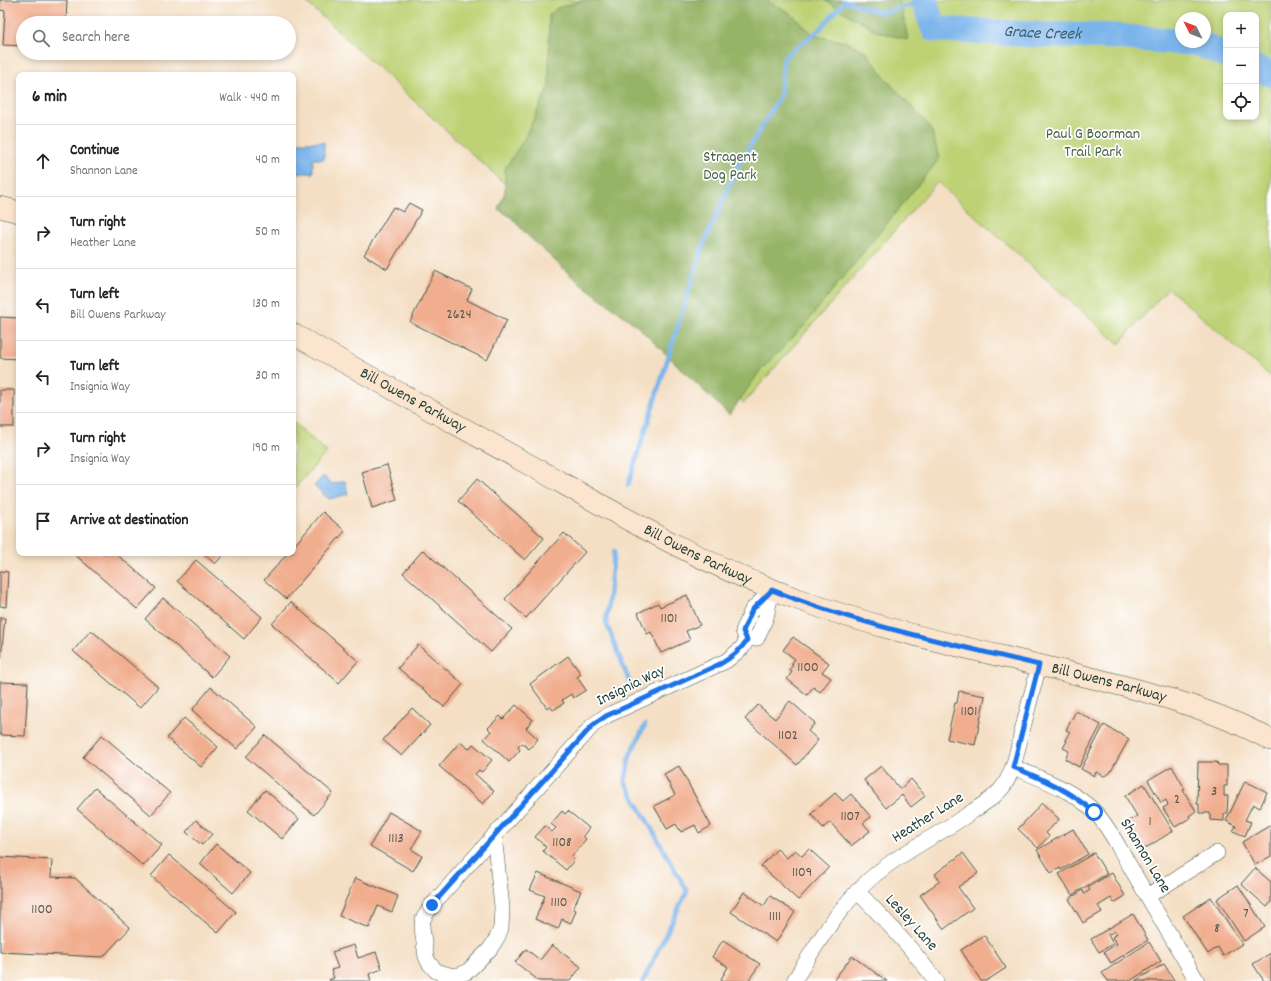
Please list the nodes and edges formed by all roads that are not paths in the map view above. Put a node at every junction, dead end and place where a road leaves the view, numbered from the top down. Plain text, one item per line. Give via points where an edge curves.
1 (0, 207) edge
2 (16, 211) edge
3 (296, 336) edge
4 (772, 590) junction
5 (1039, 665) junction
6 (1271, 740) edge
7 (1013, 767) junction
8 (494, 835) junction
9 (1217, 853) dead end
10 (858, 891) junction
11 (1148, 896) junction
12 (794, 981) edge
13 (936, 981) edge
14 (1197, 981) edge

1 - 2 main road
3 - 4 main road, Bill Owens Parkway via 620,515 716,565
4 - 5 main road, Bill Owens Parkway via 883,627
4 - 8 street, Insignia Way via 752,610 743,631 747,640 742,648 726,661 606,716 596,723
5 - 6 main road, Bill Owens Parkway via 1141,690 1227,719
5 - 7 street, Heather Lane
7 - 10 street, Heather Lane via 1004,785 988,801 888,864
7 - 11 street, Shannon Lane via 1059,787 1094,812 1108,830
8 - 8 street, Insignia Way via 432,905 423,919 422,932 426,957 432,967 442,974 456,976 467,972 490,949 498,936 502,907
9 - 11 street
10 - 12 street, Heather Lane via 844,906
10 - 13 street, Lesley Lane via 893,928
11 - 14 street, Shannon Lane

